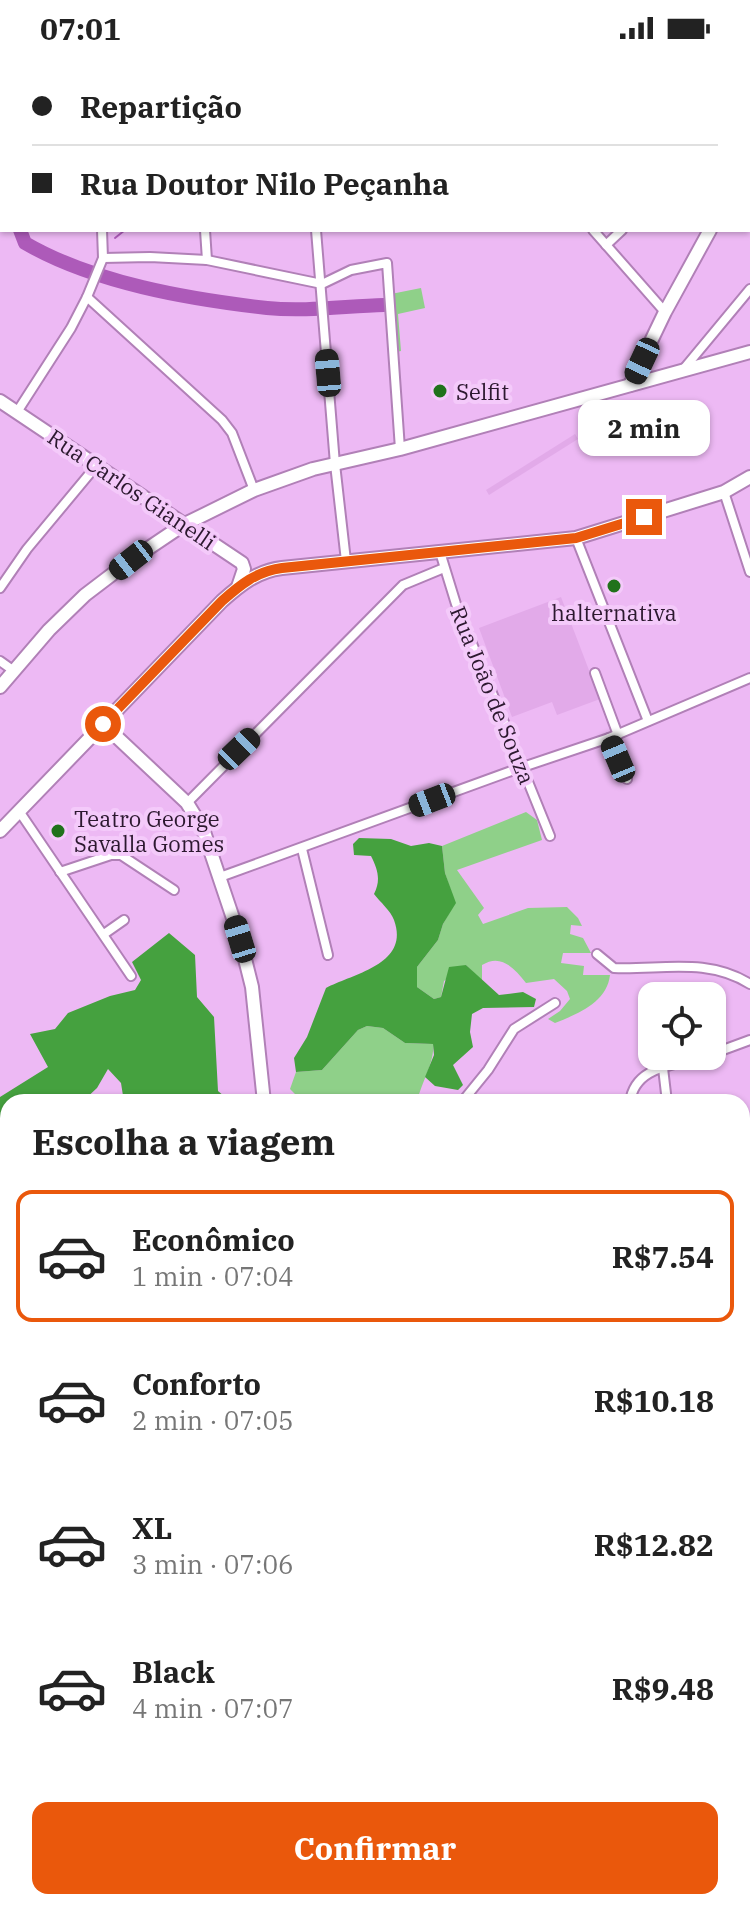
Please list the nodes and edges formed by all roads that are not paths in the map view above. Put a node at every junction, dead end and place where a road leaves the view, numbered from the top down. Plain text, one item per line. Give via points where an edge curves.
1 (102, 232) edge
2 (205, 232) edge
3 (316, 232) edge
4 (595, 232) edge
5 (620, 232) edge
6 (709, 232) edge
7 (606, 245) junction
8 (207, 260) junction
9 (102, 261) junction
10 (322, 284) junction
11 (750, 289) edge
12 (89, 292) junction
13 (665, 312) junction
14 (750, 352) edge
15 (682, 372) junction
16 (630, 385) junction
17 (6, 408) edge
18 (400, 449) junction
19 (335, 464) junction
20 (96, 466) junction
21 (750, 477) edge
22 (254, 490) junction
23 (724, 492) junction
24 (183, 525) junction
25 (576, 538) junction
26 (440, 552) junction
27 (346, 561) junction
28 (444, 568) junction
29 (750, 572) edge
30 (238, 587) junction
31 (0, 588) edge
32 (0, 661) edge
33 (14, 671) junction
34 (595, 673) dead end
35 (750, 678) edge
36 (0, 687) edge
37 (648, 721) junction
38 (103, 724) junction
39 (614, 736) junction
40 (522, 767) junction
41 (627, 779) dead end
42 (187, 803) junction
43 (19, 811) junction
44 (0, 831) edge
45 (550, 836) dead end
46 (302, 849) junction
47 (60, 872) junction
48 (220, 877) junction
49 (174, 890) dead end
50 (124, 920) dead end
51 (104, 934) junction
52 (597, 954) dead end
53 (328, 955) dead end
54 (131, 976) dead end
55 (750, 984) edge
56 (555, 1003) dead end
57 (750, 1040) edge
58 (726, 1049) edge
59 (658, 1070) edge
60 (664, 1070) edge
61 (263, 1094) edge
62 (468, 1094) edge
63 (632, 1094) edge
64 (666, 1094) edge

1 - 9 street
2 - 8 street
3 - 10 street
4 - 7 street
5 - 7 street
6 - 13 main road
7 - 13 street
8 - 9 street
8 - 10 street
9 - 12 street
10 - 18 street via 351,270 387,263
10 - 19 street
11 - 15 street
12 - 17 street via 71,328
12 - 22 street via 222,420
13 - 16 main road
14 - 15 main road
15 - 16 main road
16 - 18 main road
17 - 20 main road, Rua Carlos Gianelli
18 - 19 main road
19 - 22 main road
19 - 27 street
20 - 24 main road, Rua Carlos Gianelli
20 - 31 street
21 - 23 main road
22 - 24 main road
23 - 25 main road
23 - 29 street
24 - 30 main road, Rua Carlos Gianelli via 242,563
24 - 33 main road via 85,595
25 - 26 main road
25 - 37 street
26 - 27 main road
26 - 28 street, Rua João de Souza
27 - 30 main road via 273,569
28 - 40 street, Rua João de Souza
28 - 42 street via 403,585
30 - 38 main road
32 - 33 street
33 - 36 main road
34 - 39 street
35 - 37 street
37 - 39 street
38 - 42 main road
38 - 43 main road
39 - 40 street
39 - 41 street
40 - 45 street, Rua João de Souza
40 - 46 street
42 - 48 main road via 203,829
43 - 44 main road
43 - 47 street
46 - 48 street
46 - 53 street
47 - 49 street via 121,855
47 - 51 street
48 - 61 main road via 252,987
50 - 51 street
51 - 54 street
52 - 55 street via 614,968 713,968
56 - 62 street via 514,1029
57 - 58 street
59 - 63 street via 643,1075
60 - 64 street

